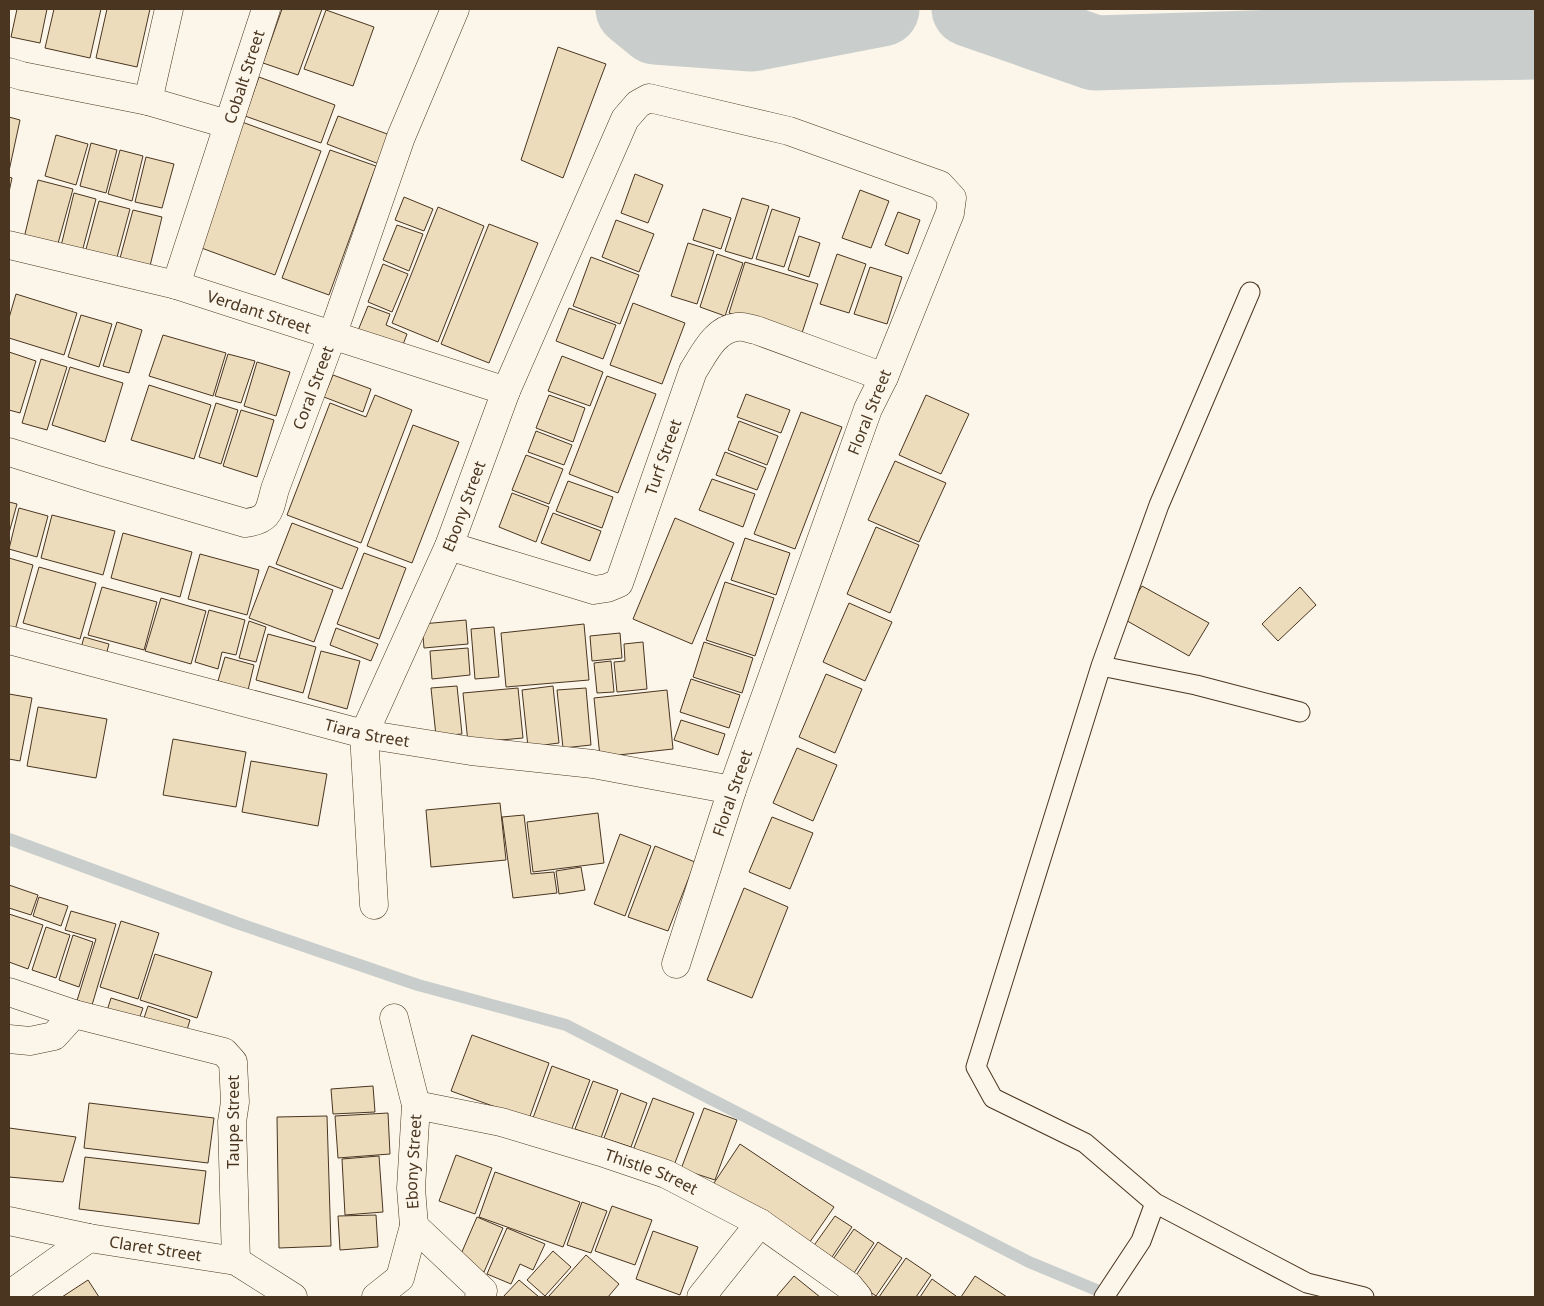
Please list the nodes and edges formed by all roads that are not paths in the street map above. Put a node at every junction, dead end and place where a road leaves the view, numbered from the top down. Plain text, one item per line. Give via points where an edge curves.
1 (169, 9) edge
2 (266, 9) edge
3 (455, 9) edge
4 (9, 72) edge
5 (148, 101) junction
6 (625, 119) joint
7 (227, 124) junction
8 (9, 245) edge
9 (176, 285) junction
10 (1250, 292) dead end
11 (332, 336) junction
12 (884, 377) junction
13 (506, 391) junction
14 (9, 452) edge
15 (449, 546) junction
16 (9, 640) edge
17 (1100, 666) junction
18 (1300, 712) dead end
19 (364, 734) junction
20 (732, 790) junction
21 (374, 905) dead end
22 (676, 964) dead end
23 (9, 992) edge
24 (74, 1014) junction
25 (394, 1018) dead end
26 (9, 1039) edge
27 (416, 1106) junction
28 (1155, 1203) junction
29 (9, 1221) edge
30 (760, 1223) junction
31 (414, 1226) junction
32 (89, 1238) junction
33 (236, 1261) junction
34 (9, 1295) edge
35 (293, 1297) edge
36 (376, 1297) edge
37 (479, 1297) edge
38 (701, 1297) edge
39 (858, 1297) edge
40 (1104, 1297) edge
41 (1364, 1297) edge

1 - 5 street
2 - 7 street, Cobalt Street
3 - 11 street, Coral Street via 401,137
4 - 5 street, Cobalt Street
5 - 7 street, Cobalt Street
6 - 12 street, Floral Street via 638,104 649,98 789,130 940,185 952,198 950,213
6 - 13 street, Ebony Street
7 - 9 street
8 - 9 street, Verdant Street
9 - 11 street, Verdant Street
10 - 17 lane via 1159,505
11 - 13 street, Verdant Street
11 - 14 street, Coral Street via 269,511 259,521 245,523
12 - 15 street, Turf Street via 756,330 738,326 723,330 694,371 620,583 594,590
12 - 20 street, Floral Street via 868,409
13 - 15 street, Ebony Street
15 - 19 street, Ebony Street
16 - 19 street, Tiara Street
17 - 18 lane via 1196,685
17 - 28 lane via 976,1067 993,1098 1085,1143
19 - 20 street, Tiara Street via 471,751 593,764
19 - 21 street, Ebony Street
20 - 22 street, Floral Street
23 - 24 street, Taupe Street
24 - 26 street via 54,1036 30,1041
24 - 33 street, Taupe Street via 224,1052 233,1062
25 - 27 street, Ebony Street
27 - 30 street, Thistle Street via 501,1122 666,1174
27 - 31 street, Ebony Street via 411,1188
28 - 40 lane via 1141,1241
28 - 41 lane via 1307,1283
29 - 32 street, Claret Street
30 - 38 street
30 - 39 street, Thistle Street via 849,1286
31 - 36 street, Ebony Street via 400,1278
31 - 37 street via 483,1291
32 - 33 street, Claret Street
32 - 34 street
33 - 35 street, Claret Street

